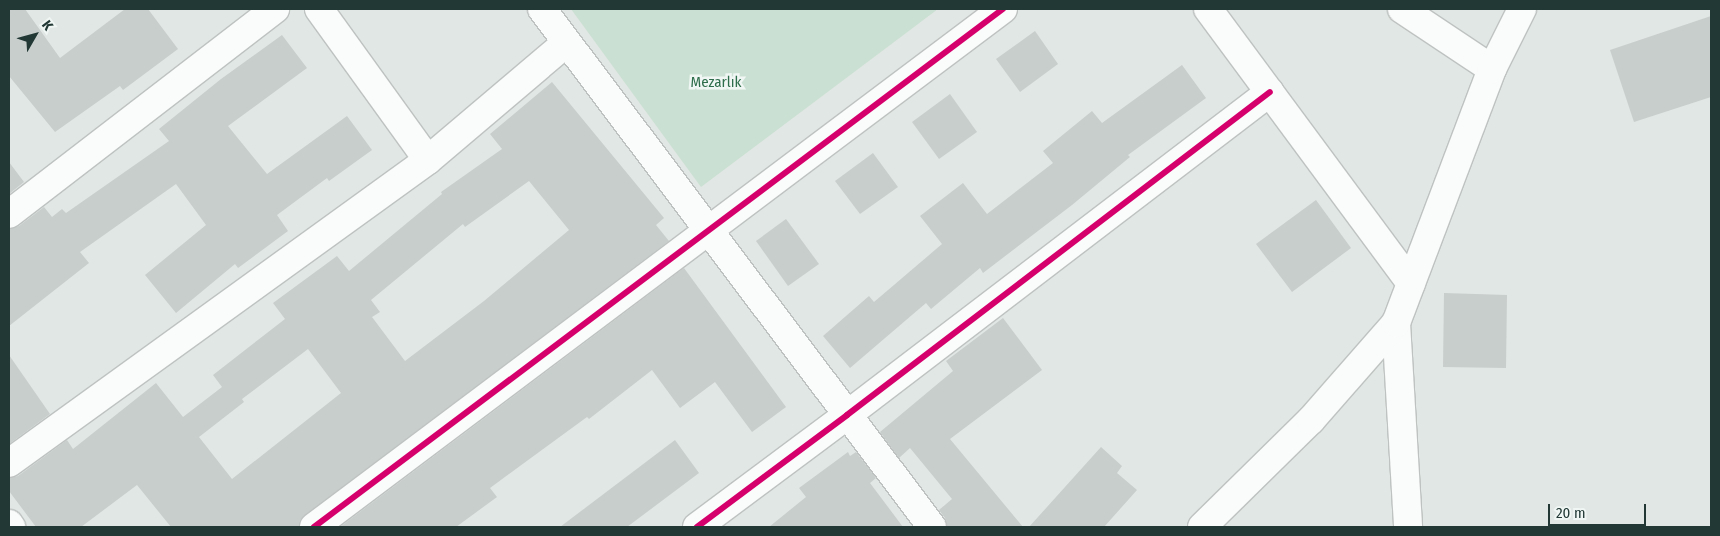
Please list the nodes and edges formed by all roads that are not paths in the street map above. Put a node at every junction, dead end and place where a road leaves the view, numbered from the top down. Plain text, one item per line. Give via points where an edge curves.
1 (275, 9) edge
2 (319, 9) edge
3 (542, 9) edge
4 (1002, 9) edge
5 (1208, 9) edge
6 (1402, 9) edge
7 (1522, 9) edge
8 (567, 42) junction
9 (1492, 69) junction
10 (1270, 92) junction
11 (428, 160) junction
12 (9, 214) edge
13 (708, 229) junction
14 (1411, 283) junction
15 (1396, 323) junction
16 (847, 415) junction
17 (9, 463) edge
18 (314, 527) edge
19 (697, 527) edge
20 (932, 527) edge
21 (1202, 527) edge
22 (1408, 527) edge

1 - 12 street
2 - 11 street
3 - 8 street
4 - 13 street
5 - 10 street
6 - 9 street
7 - 9 street
8 - 11 street
8 - 13 street
9 - 14 street
10 - 14 street
10 - 16 street
11 - 17 street
13 - 16 street
13 - 18 street
14 - 15 street
15 - 21 street via 1311,420
15 - 22 street
16 - 19 street
16 - 20 street

